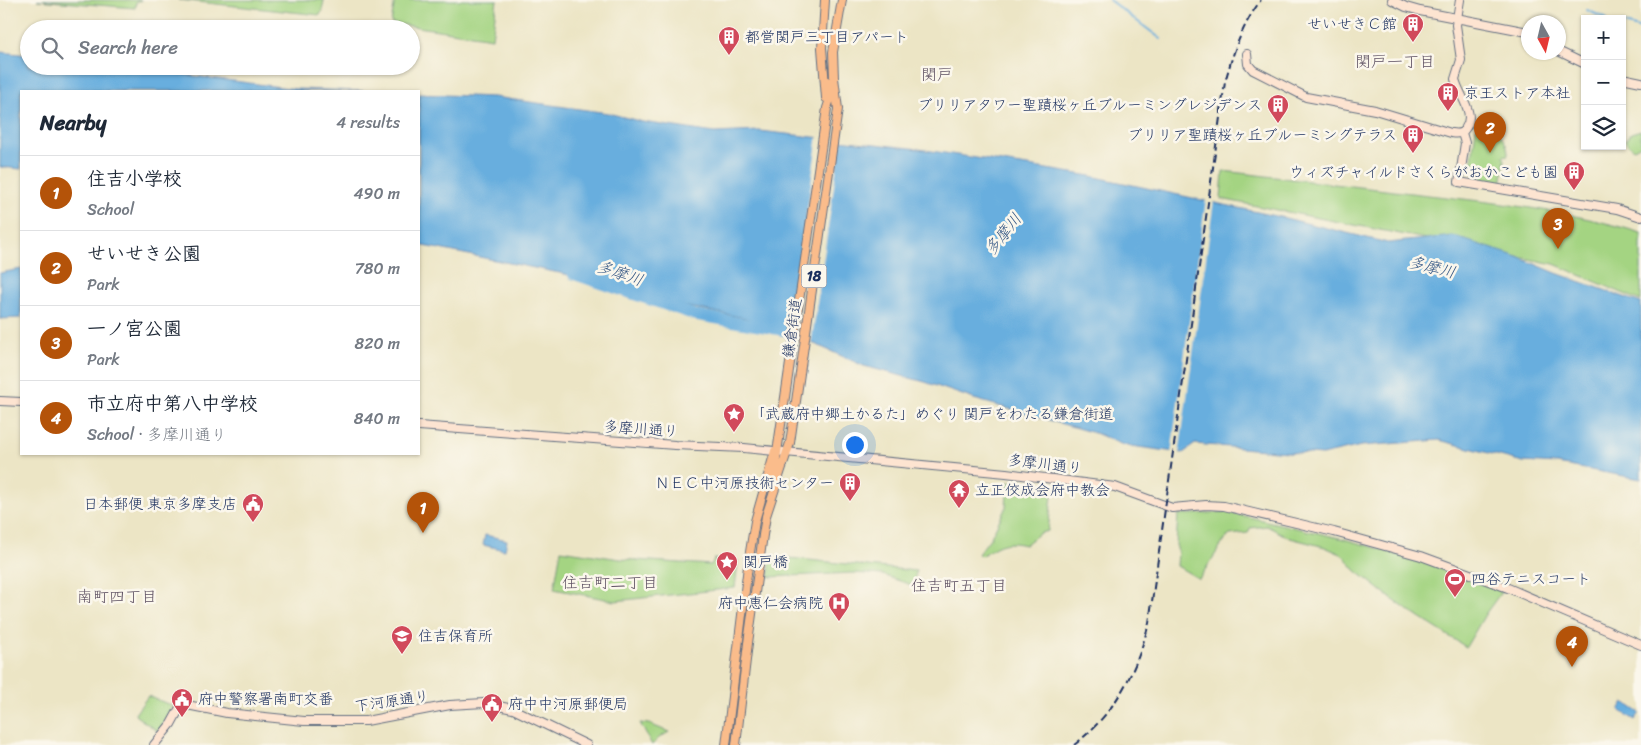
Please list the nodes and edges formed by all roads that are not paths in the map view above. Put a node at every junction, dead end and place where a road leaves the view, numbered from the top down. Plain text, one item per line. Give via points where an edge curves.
1 (825, 0) edge
2 (842, 0) edge
3 (1392, 0) edge
4 (1460, 0) edge
5 (1457, 17) junction
6 (1521, 31) edge
7 (833, 52) junction
8 (1247, 54) dead end
9 (1566, 55) edge
10 (1581, 62) edge
11 (1626, 79) edge
12 (1641, 82) edge
13 (827, 108) junction
14 (1462, 133) junction
15 (1641, 217) edge
16 (0, 400) edge
17 (20, 402) edge
18 (420, 426) edge
19 (776, 451) junction
20 (787, 453) junction
21 (766, 516) junction
22 (751, 619) junction
23 (741, 623) junction
24 (1641, 646) edge
25 (154, 745) edge
26 (587, 745) edge
27 (726, 745) edge
28 (736, 745) edge

1 - 13 main road, 鎌倉街道 / 18 via 822,48
2 - 7 main road, 鎌倉街道 / 18
3 - 5 street via 1420,11
4 - 5 street
5 - 6 street
5 - 14 street via 1461,60 1455,79 1469,114 1468,124
7 - 13 main road, 鎌倉街道 / 18 via 831,96
7 - 20 main road, 鎌倉街道 / 18 via 838,108
8 - 14 street via 1248,64 1253,70 1306,97 1375,110 1451,134
9 - 10 street
11 - 12 street
13 - 19 main road, 鎌倉街道 / 18
14 - 15 street via 1465,143 1459,182 1618,209
16 - 17 street
18 - 19 street, 多摩川通り
19 - 20 street, 多摩川通り
19 - 21 main road, 鎌倉街道 / 18 via 775,475
19 - 23 main road, 鎌倉街道 / 18 via 755,521
20 - 21 main road, 鎌倉街道 / 18
20 - 24 street, 多摩川通り via 1106,485 1172,508 1206,505 1239,509 1421,556 1508,588
21 - 22 main road, 鎌倉街道 / 18
22 - 23 main road via 746,625
22 - 28 main road, 鎌倉街道 / 18
23 - 27 main road, 鎌倉街道 / 18
25 - 26 street, 下河原通り via 182,704 227,713 304,721 366,721 484,702 513,709

